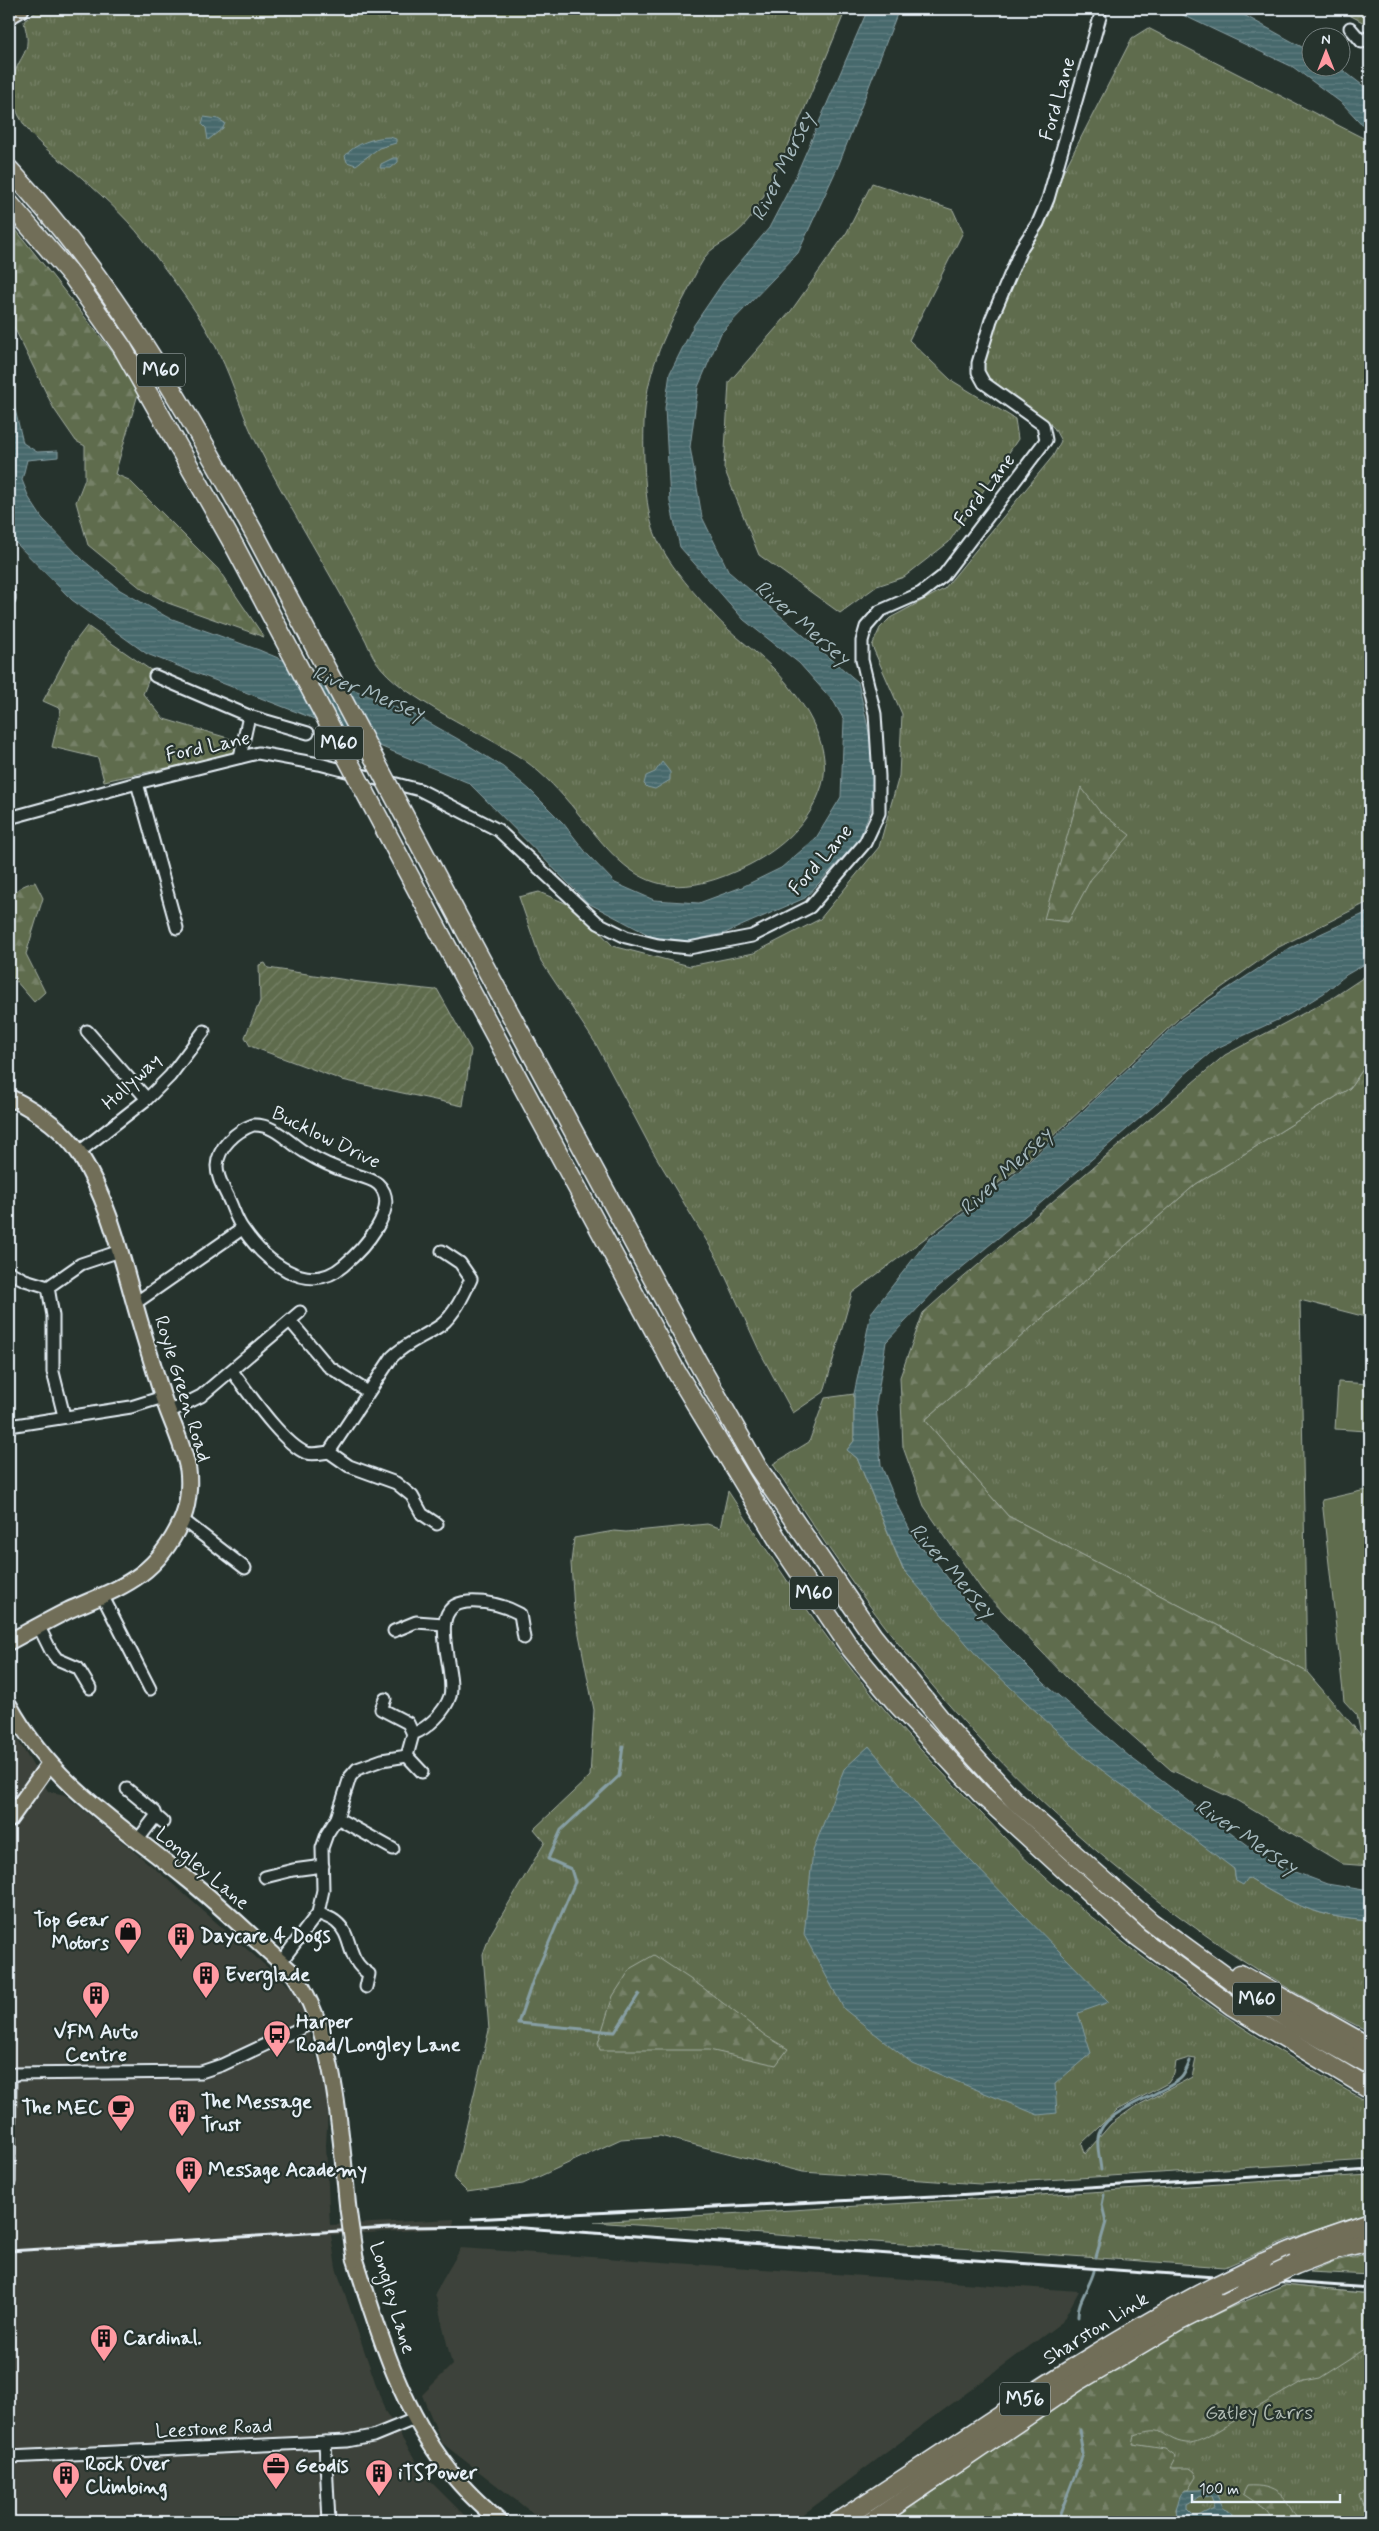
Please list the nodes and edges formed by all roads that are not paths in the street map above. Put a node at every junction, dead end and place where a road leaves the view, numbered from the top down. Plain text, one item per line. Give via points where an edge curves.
1 (1100, 17) dead end
2 (1352, 30) edge
3 (1370, 36) edge
4 (9, 169) edge
5 (9, 203) edge
6 (9, 595) edge
7 (9, 600) edge
8 (155, 676) dead end
9 (249, 716) junction
10 (308, 734) dead end
11 (240, 757) junction
12 (137, 783) junction
13 (9, 818) edge
14 (176, 928) dead end
15 (87, 1031) dead end
16 (204, 1031) dead end
17 (9, 1096) edge
18 (147, 1099) junction
19 (78, 1153) junction
20 (242, 1229) junction
21 (442, 1250) dead end
22 (120, 1251) junction
23 (9, 1272) edge
24 (48, 1287) junction
25 (134, 1304) junction
26 (300, 1312) dead end
27 (290, 1321) junction
28 (232, 1371) junction
29 (368, 1392) junction
30 (163, 1397) junction
31 (169, 1412) junction
32 (64, 1416) junction
33 (9, 1426) edge
34 (329, 1452) junction
35 (182, 1520) junction
36 (437, 1524) dead end
37 (245, 1568) dead end
38 (103, 1597) junction
39 (444, 1624) junction
40 (38, 1625) junction
41 (394, 1631) dead end
42 (524, 1638) dead end
43 (9, 1642) edge
44 (90, 1688) dead end
45 (150, 1689) dead end
46 (385, 1700) dead end
47 (9, 1705) edge
48 (413, 1734) junction
49 (407, 1756) junction
50 (49, 1764) junction
51 (422, 1772) dead end
52 (127, 1789) dead end
53 (337, 1818) junction
54 (9, 1820) edge
55 (137, 1841) junction
56 (393, 1849) dead end
57 (323, 1866) junction
58 (265, 1877) dead end
59 (318, 1913) junction
60 (1151, 1922) junction
61 (280, 1963) junction
62 (366, 1986) dead end
63 (316, 2021) junction
64 (1370, 2047) edge
65 (1370, 2066) edge
66 (10, 2074) edge
67 (1370, 2089) edge
68 (9, 2182) edge
69 (1370, 2222) edge
70 (1370, 2241) edge
71 (417, 2418) junction
72 (325, 2442) junction
73 (9, 2457) edge
74 (329, 2522) edge
75 (500, 2522) edge
76 (837, 2522) edge
77 (870, 2522) edge

1 - 11 street, Ford Lane via 1048,199 1038,223 1022,247 978,363 978,372 984,383 1043,425 1046,440 943,576 921,593 880,611 866,628 862,660 875,714 878,813 865,843 810,907 752,936 689,948 626,937 598,923 498,830 420,790 258,753
2 - 3 street via 1362,42
4 - 60 highway, M60, bridge via 49,212 102,281 199,432 758,1468 874,1636 948,1728 1015,1801
5 - 67 highway, M60, bridge via 72,276 122,347 235,546 677,1373 781,1545 852,1649 896,1703 981,1794 1138,1938 1232,2006
6 - 7 street
8 - 9 street
9 - 10 street
9 - 11 street
11 - 12 street, Ford Lane
12 - 13 street, Ford Lane
12 - 14 street
15 - 18 street
16 - 18 street, Hollyway via 170,1076
17 - 19 main road, Royle Green Road via 63,1133
18 - 19 street, Hollyway
19 - 22 main road, Royle Green Road via 94,1180
20 - 20 street, Bucklow Drive via 219,1178 217,1166 223,1149 234,1136 253,1125 268,1127 307,1154 378,1184 385,1200 385,1215 381,1223 354,1256 335,1272 316,1278 283,1270
20 - 25 street
21 - 29 street via 460,1263 472,1279 442,1324 403,1346
22 - 24 street via 81,1264
22 - 25 main road, Royle Green Road
23 - 24 street
24 - 32 street via 53,1316 53,1372
25 - 30 main road, Royle Green Road
26 - 27 street
27 - 28 street
27 - 29 street via 328,1366
28 - 31 street via 201,1396
28 - 34 street via 296,1447 314,1454
29 - 34 street
30 - 31 main road, Royle Green Road
30 - 32 street via 131,1407
31 - 35 main road, Royle Green Road via 188,1473 187,1506
32 - 33 street
34 - 36 street via 349,1466 396,1483 412,1496 422,1514
35 - 37 street
35 - 38 main road, Royle Green Road via 168,1546 146,1572
38 - 40 main road, Royle Green Road
38 - 45 street
39 - 41 street via 416,1622
39 - 42 street via 446,1613 463,1602 507,1606 520,1614
39 - 48 street via 450,1695 444,1708 431,1722
40 - 43 main road, Royle Green Road
40 - 44 street via 57,1659 82,1665
46 - 48 street via 381,1709 408,1723
47 - 50 main road, Longley Lane
48 - 49 street
49 - 51 street
49 - 53 street via 358,1768 345,1788
50 - 54 main road
50 - 55 main road, Longley Lane via 91,1806
52 - 55 street via 159,1819
53 - 56 street
53 - 57 street via 326,1834 322,1848
55 - 61 main road, Longley Lane via 188,1879
57 - 58 street
57 - 59 street via 323,1890
59 - 61 street
59 - 62 street via 337,1922 346,1936 352,1957 359,1968 369,1974
60 - 64 highway, M60
60 - 65 highway, M60 via 1295,2024
61 - 63 main road, Longley Lane via 294,1974 304,1989
63 - 66 street via 222,2066 201,2072
63 - 71 main road, Longley Lane, bridge via 332,2075 355,2258 375,2325
66 - 68 street
69 - 76 highway, Sharston Link / M56, bridge via 1262,2263 1146,2322
70 - 77 highway, Sharston Link / M56, bridge via 1295,2265 1178,2322 1077,2382
71 - 72 street, Leestone Road via 361,2439
71 - 75 main road, Longley Lane via 448,2469
72 - 73 street, Leestone Road
72 - 74 street

